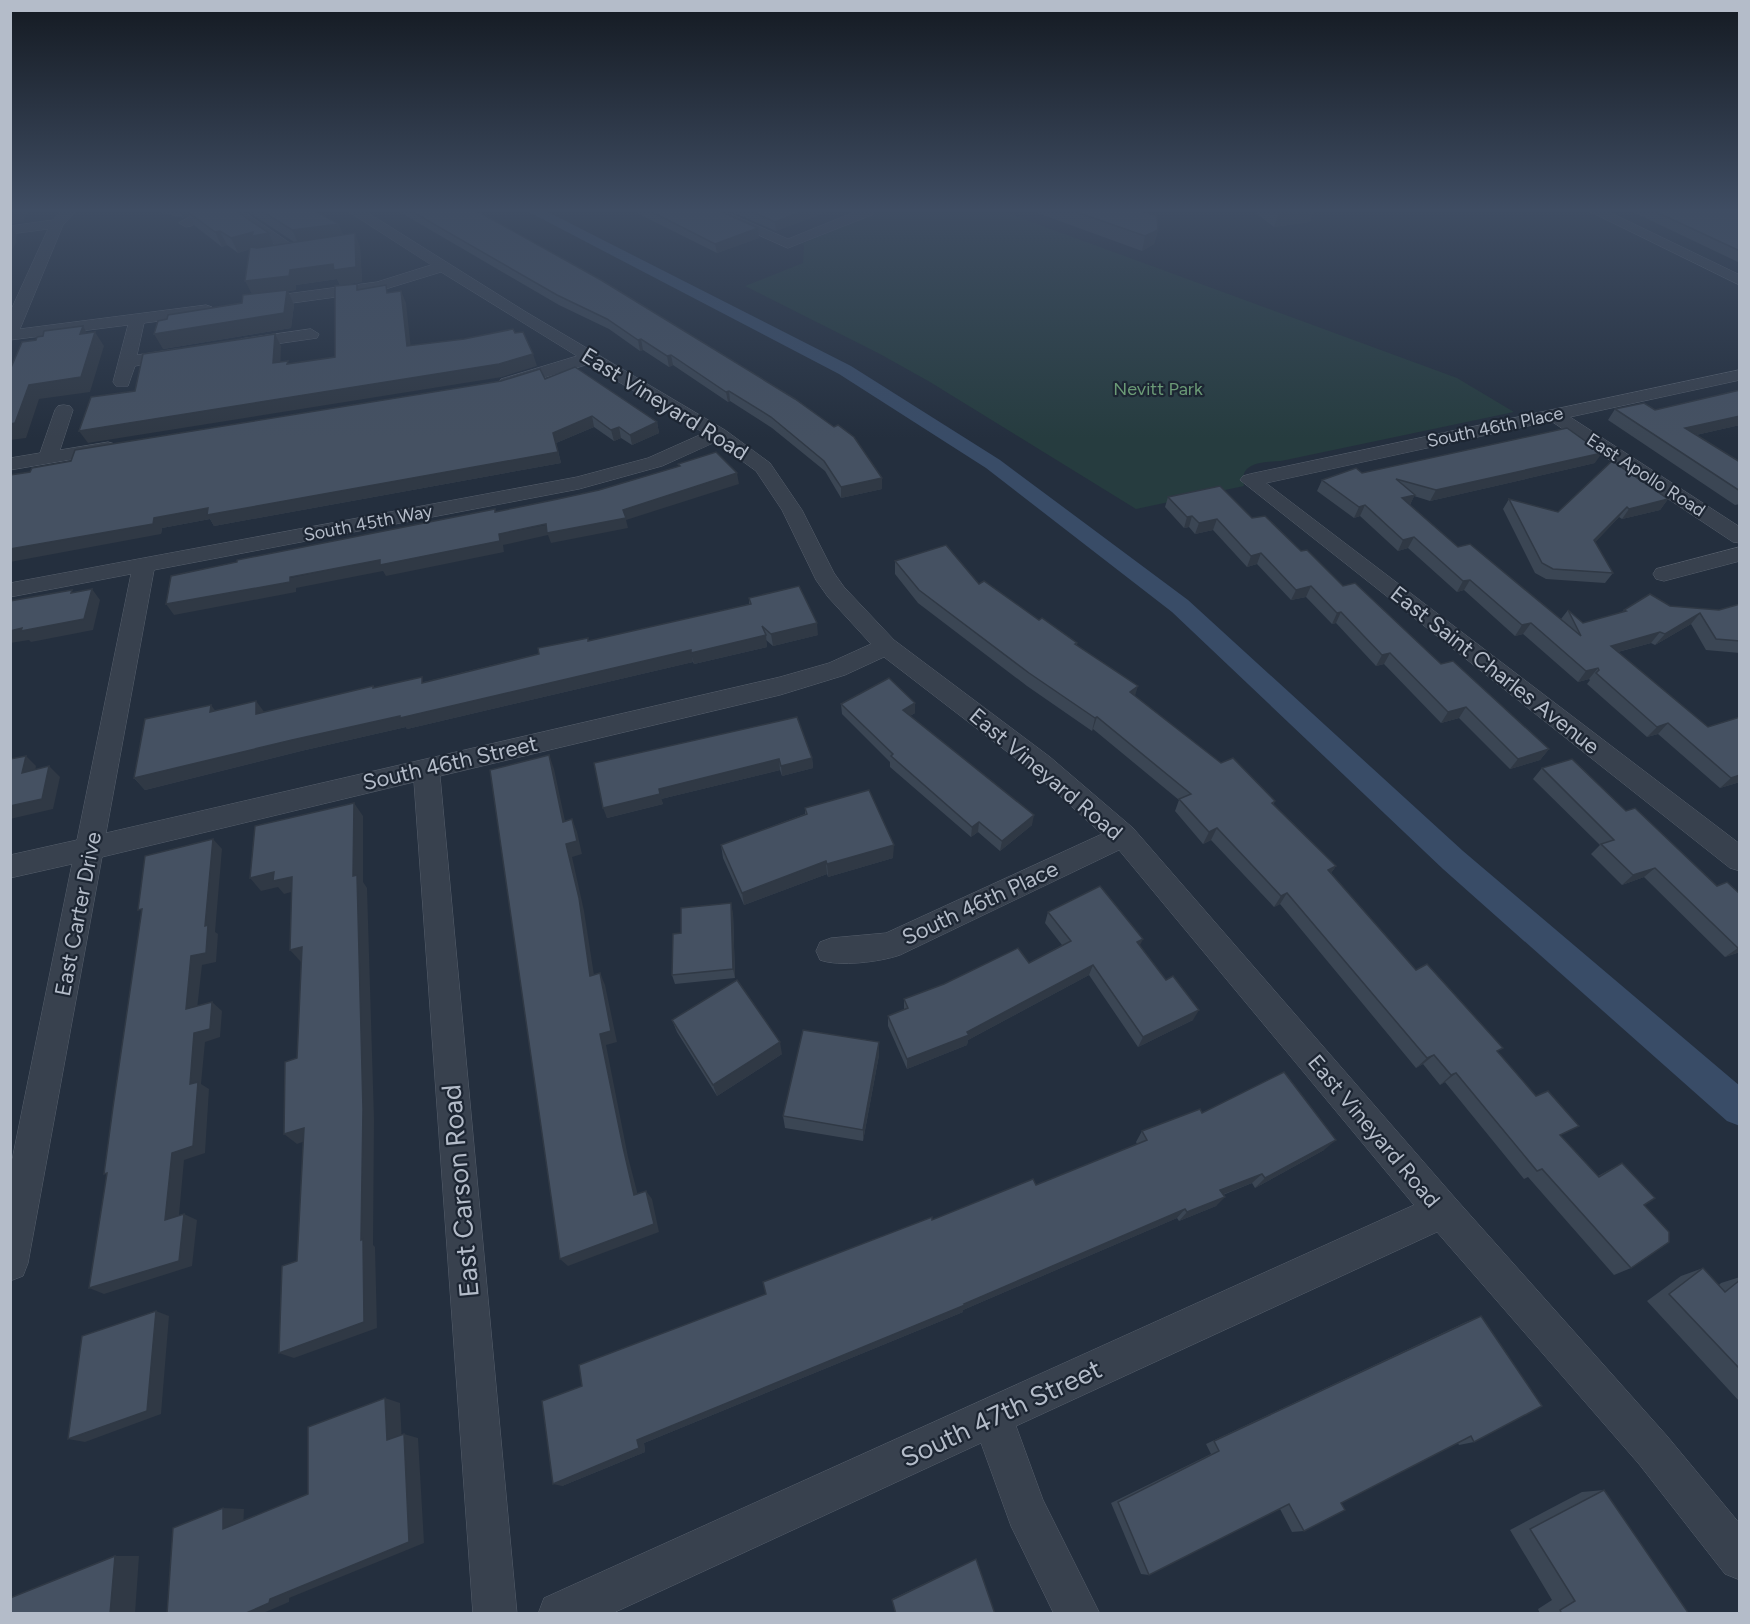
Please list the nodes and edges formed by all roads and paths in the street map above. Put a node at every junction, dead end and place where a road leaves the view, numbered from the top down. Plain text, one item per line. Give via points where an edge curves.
1 (29, 287) edge
2 (378, 287) edge
3 (478, 287) edge
4 (243, 305) edge
5 (219, 308) edge
6 (138, 320) junction
7 (311, 323) junction
8 (10, 334) edge
9 (230, 346) edge
10 (196, 351) edge
11 (591, 357) junction
12 (126, 362) junction
13 (1740, 375) edge
14 (122, 382) dead end
15 (492, 386) edge
16 (64, 411) dead end
17 (1553, 414) junction
18 (718, 434) junction
19 (130, 445) edge
20 (48, 458) junction
21 (10, 464) edge
22 (1250, 480) joint
23 (1740, 537) edge
24 (1740, 554) edge
25 (144, 564) junction
26 (1664, 574) dead end
27 (10, 590) edge
28 (886, 646) junction
29 (426, 769) junction
30 (1123, 836) junction
31 (90, 848) junction
32 (1737, 855) edge
33 (10, 867) edge
34 (831, 951) dead end
35 (1442, 1211) junction
36 (10, 1263) edge
37 (992, 1417) junction
38 (1740, 1559) edge
39 (495, 1614) edge
40 (560, 1614) edge
41 (1078, 1614) edge

1 - 8 street
2 - 7 street
3 - 11 street, East Vineyard Road
4 - 7 street
5 - 6 street
6 - 8 street
6 - 12 street
7 - 9 street
10 - 12 street
11 - 15 street
11 - 18 street, East Vineyard Road
12 - 14 street
13 - 17 street, South 46th Place
16 - 20 street
17 - 22 street, South 46th Place
17 - 23 street, East Apollo Road
18 - 25 street, South 45th Way via 655,462 579,483
18 - 28 street, East Vineyard Road via 763,467 792,510 824,575
19 - 20 street
20 - 21 street
22 - 32 street, East Saint Charles Avenue
24 - 26 street
25 - 27 street, South 45th Way
25 - 31 street, East Carter Drive
28 - 29 street, South 46th Street via 837,669 780,686
28 - 30 street, East Vineyard Road via 1041,764
29 - 31 street, South 46th Street
29 - 39 street, East Carson Road
30 - 34 street, South 46th Place via 889,946
30 - 35 street, East Vineyard Road
31 - 33 street, South 46th Street
31 - 36 street, East Carter Drive
35 - 37 street, South 47th Street
35 - 38 street, East Vineyard Road via 1653,1450
37 - 40 street, South 47th Street
37 - 41 street via 1026,1511

